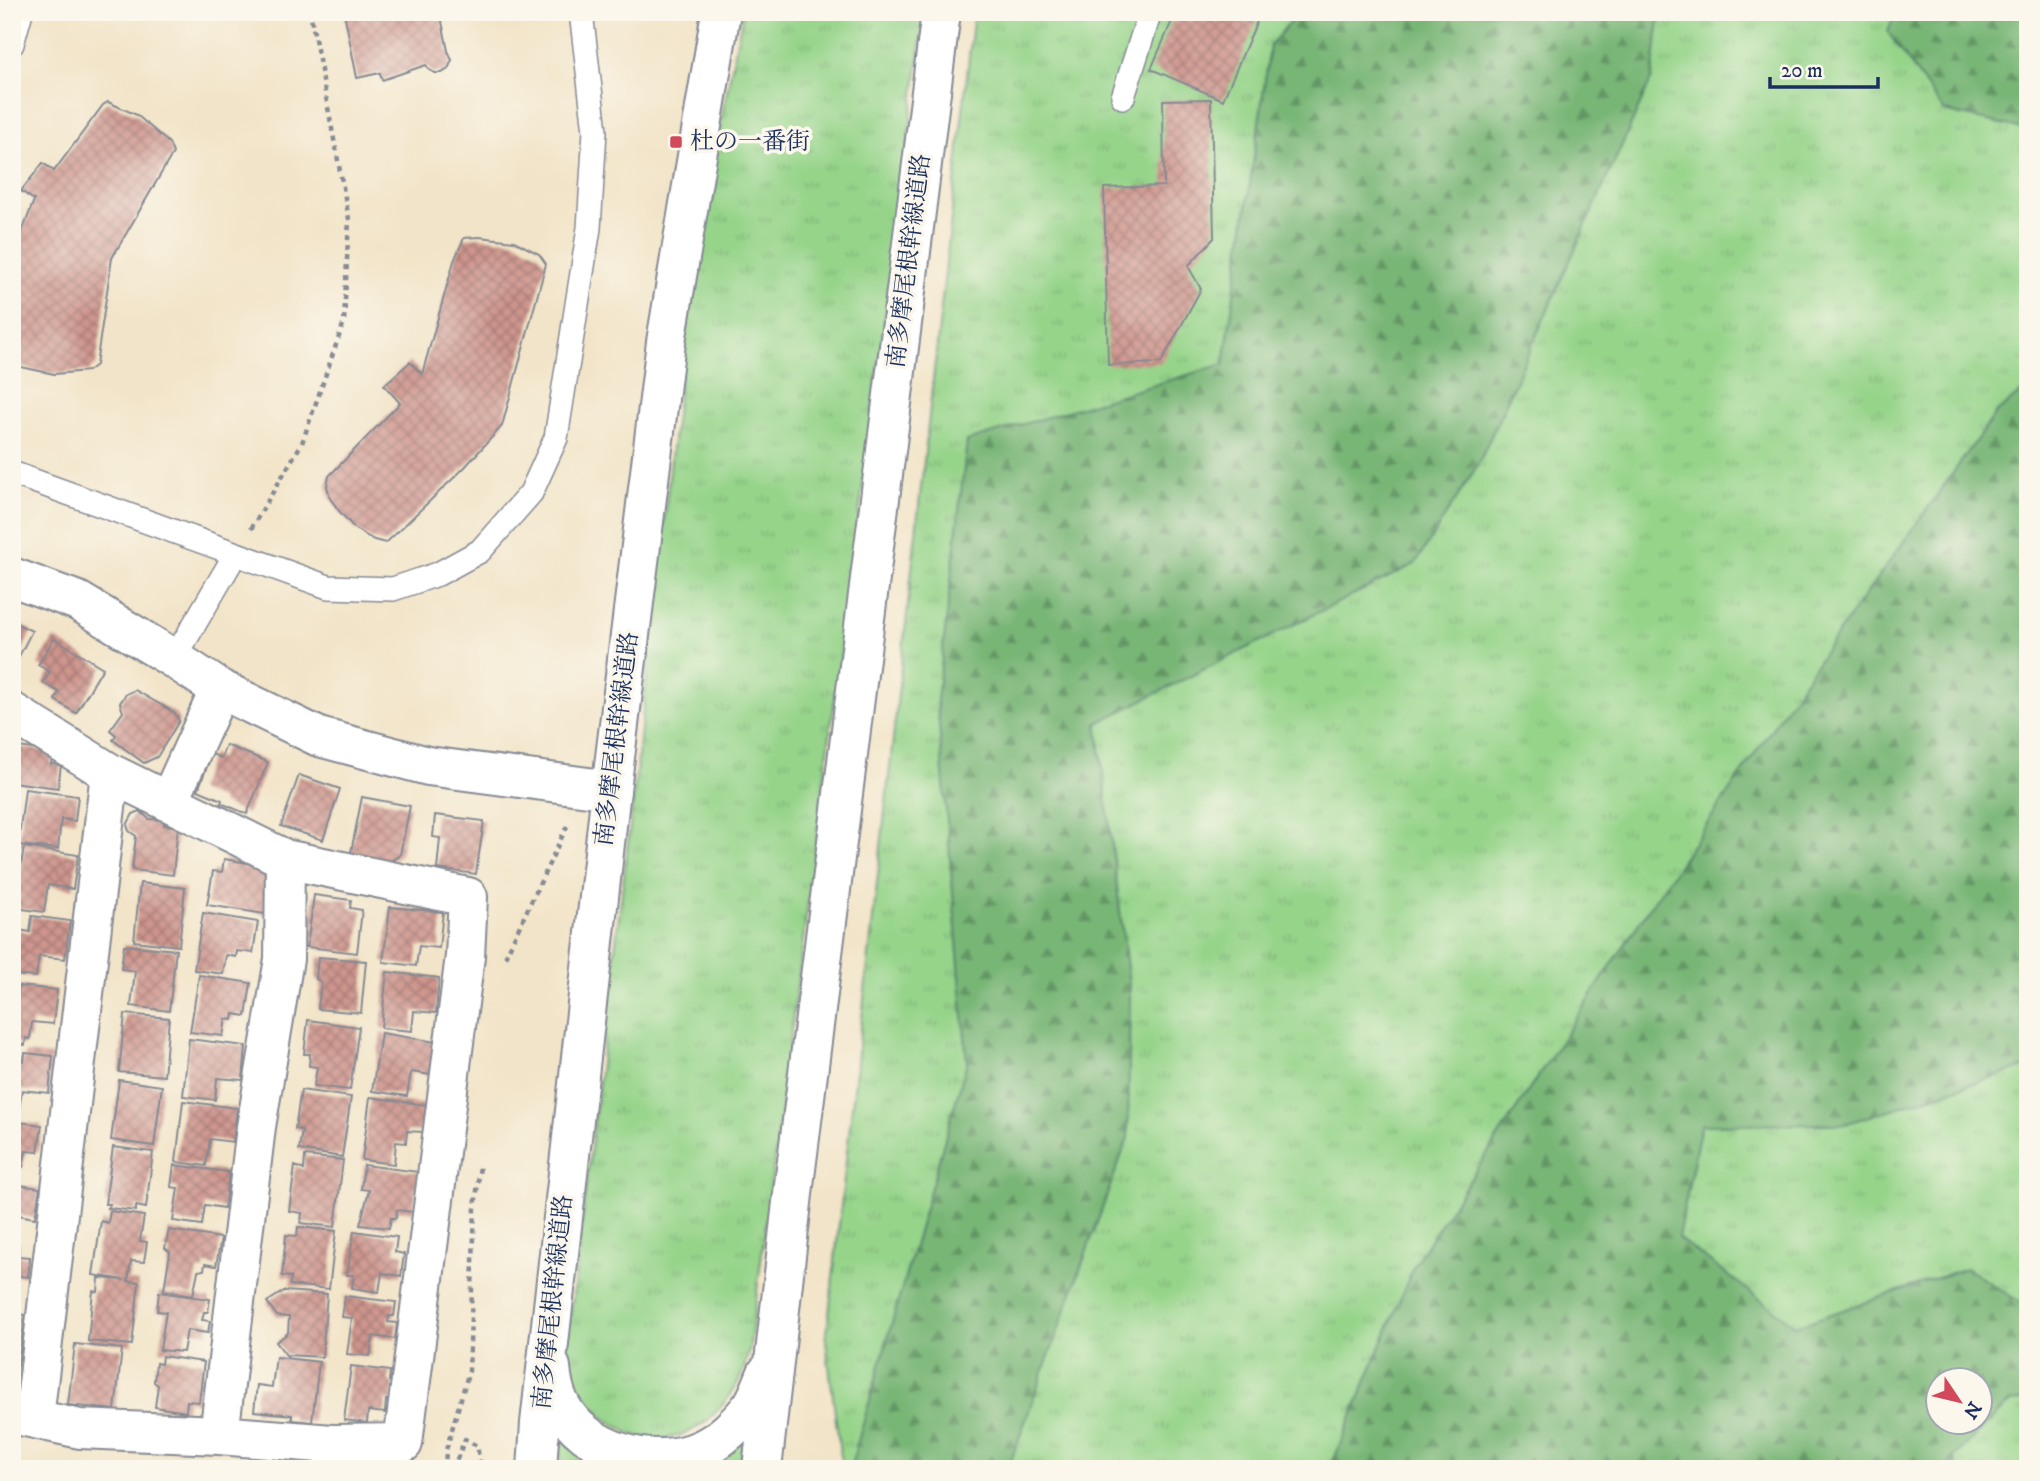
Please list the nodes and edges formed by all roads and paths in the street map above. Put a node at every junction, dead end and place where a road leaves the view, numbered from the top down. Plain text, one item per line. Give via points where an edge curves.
1 (21, 12) edge
2 (310, 12) edge
3 (581, 12) edge
4 (721, 12) edge
5 (941, 12) edge
6 (1150, 12) edge
7 (12, 44) edge
8 (1123, 97) dead end
9 (12, 473) edge
10 (235, 555) junction
11 (12, 577) edge
12 (174, 659) junction
13 (220, 689) junction
14 (12, 712) edge
15 (110, 773) junction
16 (611, 790) junction
17 (169, 801) junction
18 (572, 814) dead end
19 (285, 859) junction
20 (465, 956) junction
21 (481, 1155) dead end
22 (548, 1347) junction
23 (775, 1355) junction
24 (23, 1416) edge
25 (219, 1435) junction
26 (446, 1469) edge
27 (453, 1469) edge
28 (481, 1469) edge
29 (537, 1469) edge
30 (762, 1469) edge

1 - 7 lane
2 - 10 path via 349,219 344,322 302,443
3 - 10 lane via 595,131 589,228 556,438 531,493 480,551 438,574 393,589 328,587
4 - 16 street, 南多摩尾根幹線道路 via 666,342
5 - 23 street, 南多摩尾根幹線道路
6 - 8 lane
9 - 10 lane
10 - 12 lane
11 - 12 street via 78,601
12 - 13 street
13 - 16 street via 319,737 428,766
13 - 17 street
14 - 15 street
15 - 17 street
15 - 24 street
16 - 22 street, 南多摩尾根幹線道路
17 - 19 street
18 - 20 path via 500,968
19 - 20 street via 468,897
19 - 25 street via 284,959 256,1127
20 - 25 street via 403,1443 332,1444
21 - 26 path via 469,1371 446,1450
22 - 23 street via 553,1386 571,1419 595,1440 640,1458 683,1455 723,1436 752,1406
22 - 29 street, 南多摩尾根幹線道路
23 - 30 street, 南多摩尾根幹線道路
24 - 25 street via 80,1429
27 - 28 path via 465,1439 477,1446

